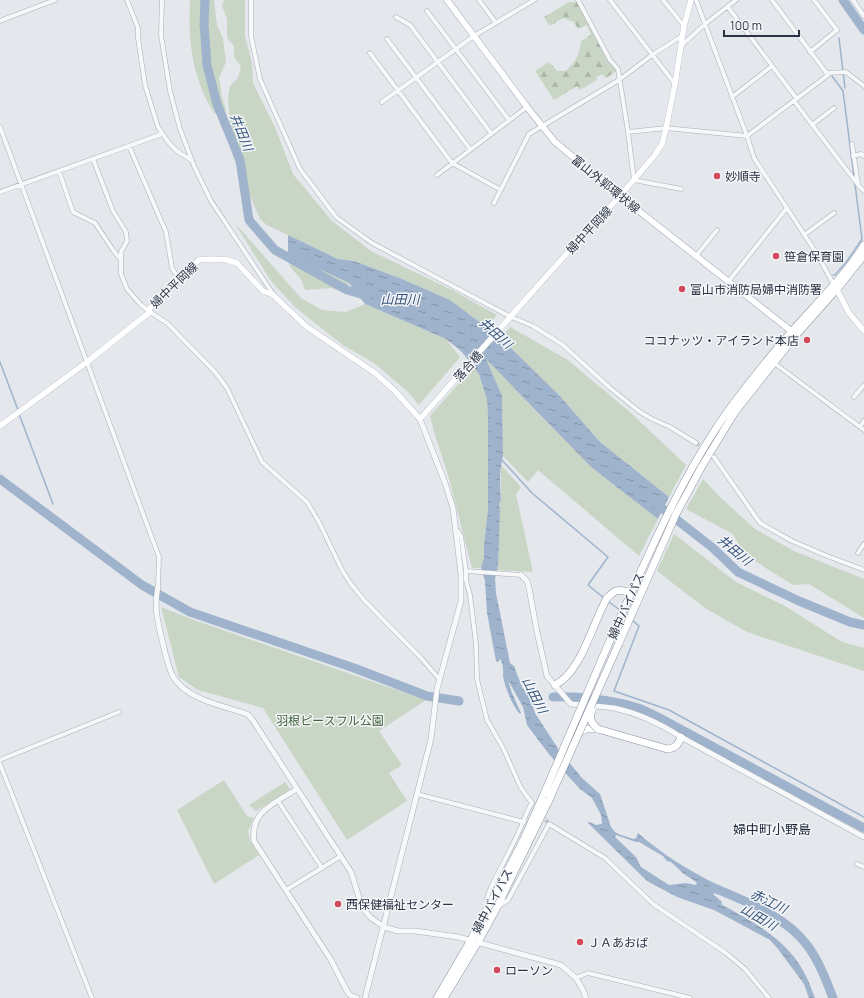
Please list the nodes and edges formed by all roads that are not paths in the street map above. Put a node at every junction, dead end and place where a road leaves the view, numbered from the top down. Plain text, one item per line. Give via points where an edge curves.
1 (55, 0) edge
2 (128, 0) edge
3 (162, 0) edge
4 (251, 0) edge
5 (447, 0) edge
6 (479, 0) edge
7 (523, 0) edge
8 (534, 0) edge
9 (578, 0) edge
10 (610, 0) edge
11 (663, 0) edge
12 (692, 0) edge
13 (696, 0) edge
14 (736, 0) edge
15 (772, 0) edge
16 (814, 0) edge
17 (853, 0) edge
18 (526, 4) junction
19 (728, 7) junction
20 (427, 11) dead end
21 (864, 16) edge
22 (396, 17) dead end
23 (0, 21) edge
24 (496, 23) junction
25 (705, 24) junction
26 (684, 26) junction
27 (474, 36) junction
28 (682, 36) junction
29 (388, 39) dead end
30 (681, 46) junction
31 (456, 49) junction
32 (810, 52) junction
33 (370, 53) dead end
34 (652, 55) junction
35 (437, 62) junction
36 (772, 66) junction
37 (826, 73) junction
38 (416, 77) junction
39 (619, 80) junction
40 (674, 84) junction
41 (864, 86) edge
42 (398, 90) junction
43 (732, 97) junction
44 (795, 100) junction
45 (382, 102) dead end
46 (527, 107) junction
47 (834, 108) dead end
48 (509, 120) junction
49 (812, 125) junction
50 (0, 127) edge
51 (543, 127) junction
52 (666, 128) junction
53 (628, 132) junction
54 (491, 133) junction
55 (162, 134) junction
56 (747, 136) junction
57 (852, 144) dead end
58 (129, 146) junction
59 (470, 149) junction
60 (854, 156) junction
61 (864, 156) edge
62 (93, 159) junction
63 (192, 160) junction
64 (452, 163) junction
65 (59, 171) junction
66 (437, 174) dead end
67 (634, 180) junction
68 (21, 184) junction
69 (864, 184) edge
70 (859, 187) junction
71 (682, 189) dead end
72 (501, 190) junction
73 (864, 191) edge
74 (0, 192) edge
75 (620, 196) junction
76 (494, 203) dead end
77 (786, 209) junction
78 (834, 213) dead end
79 (717, 230) dead end
80 (804, 235) junction
81 (864, 248) edge
82 (696, 256) junction
83 (121, 260) junction
84 (179, 279) junction
85 (728, 282) junction
86 (836, 287) junction
87 (273, 295) junction
88 (149, 311) junction
89 (511, 317) junction
90 (864, 331) edge
91 (794, 333) junction
92 (88, 362) junction
93 (774, 363) junction
94 (864, 384) edge
95 (854, 397) dead end
96 (422, 417) junction
97 (864, 421) edge
98 (0, 426) edge
99 (862, 429) edge
100 (696, 443) tunnel mouth
101 (714, 457) tunnel mouth
102 (699, 463) junction
103 (457, 530) junction
104 (864, 544) edge
105 (858, 552) dead end
106 (864, 570) edge
107 (467, 571) junction
108 (521, 575) joint
109 (158, 586) joint
110 (632, 591) junction
111 (607, 598) junction
112 (611, 638) junction
113 (604, 676) junction
114 (440, 680) junction
115 (557, 688) junction
116 (119, 712) dead end
117 (598, 729) junction
118 (578, 733) junction
119 (681, 737) junction
120 (0, 760) edge
121 (0, 764) edge
122 (296, 789) junction
123 (417, 794) junction
124 (546, 797) junction
125 (278, 801) junction
126 (524, 822) junction
127 (864, 837) edge
128 (341, 856) junction
129 (856, 864) dead end
130 (864, 867) edge
131 (322, 868) junction
132 (286, 890) junction
133 (490, 903) junction
134 (496, 909) junction
135 (384, 927) junction
136 (474, 941) junction
137 (576, 978) junction
138 (92, 998) edge
139 (357, 998) edge
140 (365, 998) edge
141 (437, 998) edge
142 (444, 998) edge
143 (586, 998) edge
144 (690, 998) edge
145 (769, 998) edge

1 - 23 street
2 - 55 street via 138,28 147,90
3 - 63 street via 161,35 170,91 180,129
4 - 89 street via 251,36 260,79 300,169 336,217 372,243
5 - 27 main road, 富山外郭環状線
6 - 24 street
7 - 18 street
8 - 18 street
9 - 39 street via 610,60 618,69
10 - 34 street
11 - 26 street
12 - 26 main road, 婦中平岡線
13 - 25 street
14 - 19 street
15 - 32 street
16 - 32 street via 837,30
17 - 21 street
18 - 24 street
19 - 25 street
19 - 36 street
20 - 31 street
22 - 35 street via 410,24
24 - 27 street
25 - 30 street
25 - 43 street
26 - 28 main road, 婦中平岡線
27 - 31 street
27 - 46 main road, 富山外郭環状線
28 - 30 main road, 婦中平岡線
28 - 34 street
29 - 38 street
30 - 40 main road, 婦中平岡線
31 - 35 street
31 - 48 street
32 - 37 street
33 - 42 street
34 - 39 street
34 - 40 street
35 - 38 street
35 - 54 street
36 - 43 street
36 - 44 street
37 - 41 street via 846,72
37 - 44 street via 828,75
38 - 42 street
38 - 59 street
39 - 51 street
39 - 53 street
40 - 52 main road, 婦中平岡線
42 - 45 street
42 - 64 street
43 - 56 street
44 - 49 street
44 - 56 street
46 - 48 street
46 - 51 main road, 富山外郭環状線
47 - 49 street
48 - 54 street
49 - 70 street
50 - 68 street
51 - 72 street via 529,134
51 - 75 main road, 富山外郭環状線 via 562,148
52 - 53 street
52 - 56 street
52 - 67 main road, 婦中平岡線 via 659,149
53 - 67 street
54 - 59 street
55 - 58 street
55 - 63 street via 176,151
56 - 77 street via 754,158
57 - 60 street
58 - 62 street
58 - 84 street via 166,232 172,268
59 - 64 street
60 - 61 street
60 - 70 street
62 - 65 street
62 - 83 street via 113,211 126,232 127,241 121,252
63 - 87 street via 211,201
64 - 66 street
64 - 72 street
65 - 68 street
65 - 83 street via 73,212 95,223
67 - 71 street
67 - 75 main road, 婦中平岡線
68 - 74 street
68 - 92 street
69 - 70 street
70 - 73 street
72 - 76 street
75 - 82 main road, 富山外郭環状線
75 - 89 main road, 婦中平岡線
77 - 80 street
77 - 85 street
78 - 80 street
79 - 82 street
80 - 86 street
81 - 86 highway, 婦中バイパス
82 - 85 main road, 富山外郭環状線
83 - 88 street via 121,274 127,289
84 - 87 main road, 婦中平岡線 via 199,260 227,260 237,263 263,291
84 - 88 main road, 婦中平岡線
85 - 91 main road, 富山外郭環状線
86 - 90 main road via 849,313
86 - 91 highway, 婦中バイパス
87 - 96 main road, 婦中平岡線 via 307,327 375,373
88 - 92 main road, 婦中平岡線
88 - 114 street via 167,323 215,372 227,388 262,462 307,502 351,584
89 - 96 main road, 落合橋
89 - 100 street via 533,326 563,345 640,412
91 - 93 highway, 婦中バイパス
91 - 102 highway, 婦中バイパス via 768,360 730,409
92 - 98 main road, 婦中平岡線
92 - 109 street via 159,557
93 - 99 street
93 - 102 highway, 婦中バイパス
94 - 95 street
96 - 103 street via 453,508
97 - 99 street
101 - 106 street via 760,523 792,541
102 - 110 highway, 婦中バイパス via 670,508
102 - 113 highway, 婦中バイパス, bridge
103 - 107 street via 461,536
103 - 114 street via 461,601
104 - 105 street
107 - 108 street
107 - 126 street via 476,644 477,679 487,720 504,748 521,788 532,803
108 - 115 street via 527,580 547,676
109 - 122 street via 155,611 173,677 194,696 247,714
110 - 111 highway via 614,591
110 - 112 highway, 婦中バイパス
111 - 112 highway via 619,594 624,600
111 - 115 highway via 578,660
112 - 124 highway, 婦中バイパス, bridge
113 - 117 highway, bridge via 590,716
113 - 118 highway, 婦中バイパス, bridge
114 - 123 street via 431,739
115 - 119 street via 571,704 614,708 665,726
116 - 120 street
117 - 118 highway, bridge via 586,729
117 - 119 highway via 667,749 678,745
118 - 124 highway, 婦中バイパス, bridge
119 - 127 street
121 - 138 street
122 - 125 street
122 - 128 street
123 - 126 street
123 - 135 street
124 - 133 highway, 婦中バイパス
124 - 134 highway, 婦中バイパス
125 - 131 street
125 - 132 street via 260,813 253,832 254,841
126 - 133 street via 488,892 487,899
128 - 131 street
128 - 135 street via 351,872 362,907 370,917
129 - 130 street
131 - 132 street
132 - 139 street via 331,960 347,991
133 - 136 highway, 婦中バイパス
134 - 136 highway, 婦中バイパス
134 - 145 street via 508,900 549,824 605,858 653,904 726,953 745,969
135 - 136 street via 398,931 446,934
135 - 140 street
136 - 137 street via 561,965
136 - 141 highway, 婦中バイパス
136 - 142 highway, 婦中バイパス
137 - 143 street
137 - 144 street via 588,973

